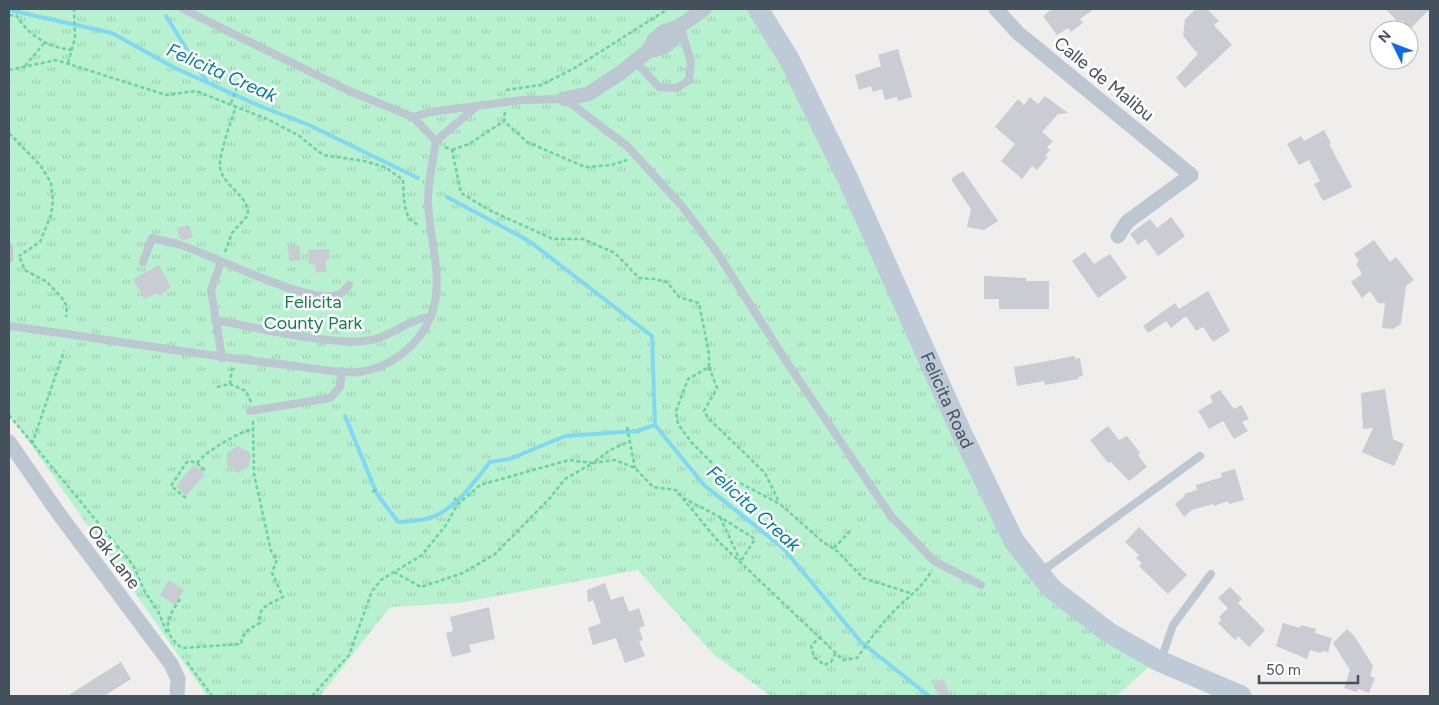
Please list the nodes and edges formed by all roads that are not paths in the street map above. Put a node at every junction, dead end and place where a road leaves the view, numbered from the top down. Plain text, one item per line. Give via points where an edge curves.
1 (183, 9) edge
2 (704, 9) edge
3 (758, 9) edge
4 (1006, 12) edge
5 (680, 26) junction
6 (635, 61) junction
7 (566, 99) junction
8 (477, 106) junction
9 (412, 116) junction
10 (436, 142) junction
11 (1118, 236) dead end
12 (9, 248) edge
13 (9, 259) edge
14 (143, 262) dead end
15 (221, 262) junction
16 (349, 285) dead end
17 (430, 317) junction
18 (216, 320) junction
19 (9, 326) edge
20 (222, 358) junction
21 (342, 371) junction
22 (252, 410) road end
23 (9, 442) edge
24 (1200, 456) dead end
25 (1039, 574) junction
26 (1211, 574) dead end
27 (981, 585) dead end
28 (1161, 662) junction
29 (177, 696) edge
30 (1241, 696) edge

1 - 9 lane via 347,90
2 - 5 street
3 - 25 main road, Felicita Road via 793,67 848,179 962,434 1014,541
4 - 11 street, Calle de Malibu via 1018,33 1191,175 1127,222
5 - 6 street via 663,32
5 - 6 lane via 691,62 689,80 677,88 659,87
6 - 7 street via 588,94
7 - 8 lane via 521,100
7 - 27 lane via 633,152 682,206 718,254 891,516 936,562
8 - 9 lane
8 - 10 lane
9 - 10 lane
10 - 17 lane via 430,175 430,223 436,287
12 - 13 lane
14 - 15 lane via 152,238 178,244
15 - 16 lane via 316,295 333,296 342,293
15 - 18 lane via 211,290
17 - 18 lane via 416,319 384,336 357,342
17 - 21 lane via 421,336 400,356 358,373
18 - 20 lane
19 - 20 lane via 128,341
20 - 21 lane
21 - 22 lane via 340,387 330,398
23 - 29 street, Oak Lane via 58,514 172,664 178,678
24 - 25 lane
25 - 28 main road, Felicita Road via 1051,588 1101,627
26 - 28 lane via 1173,624
28 - 30 main road, Felicita Road

